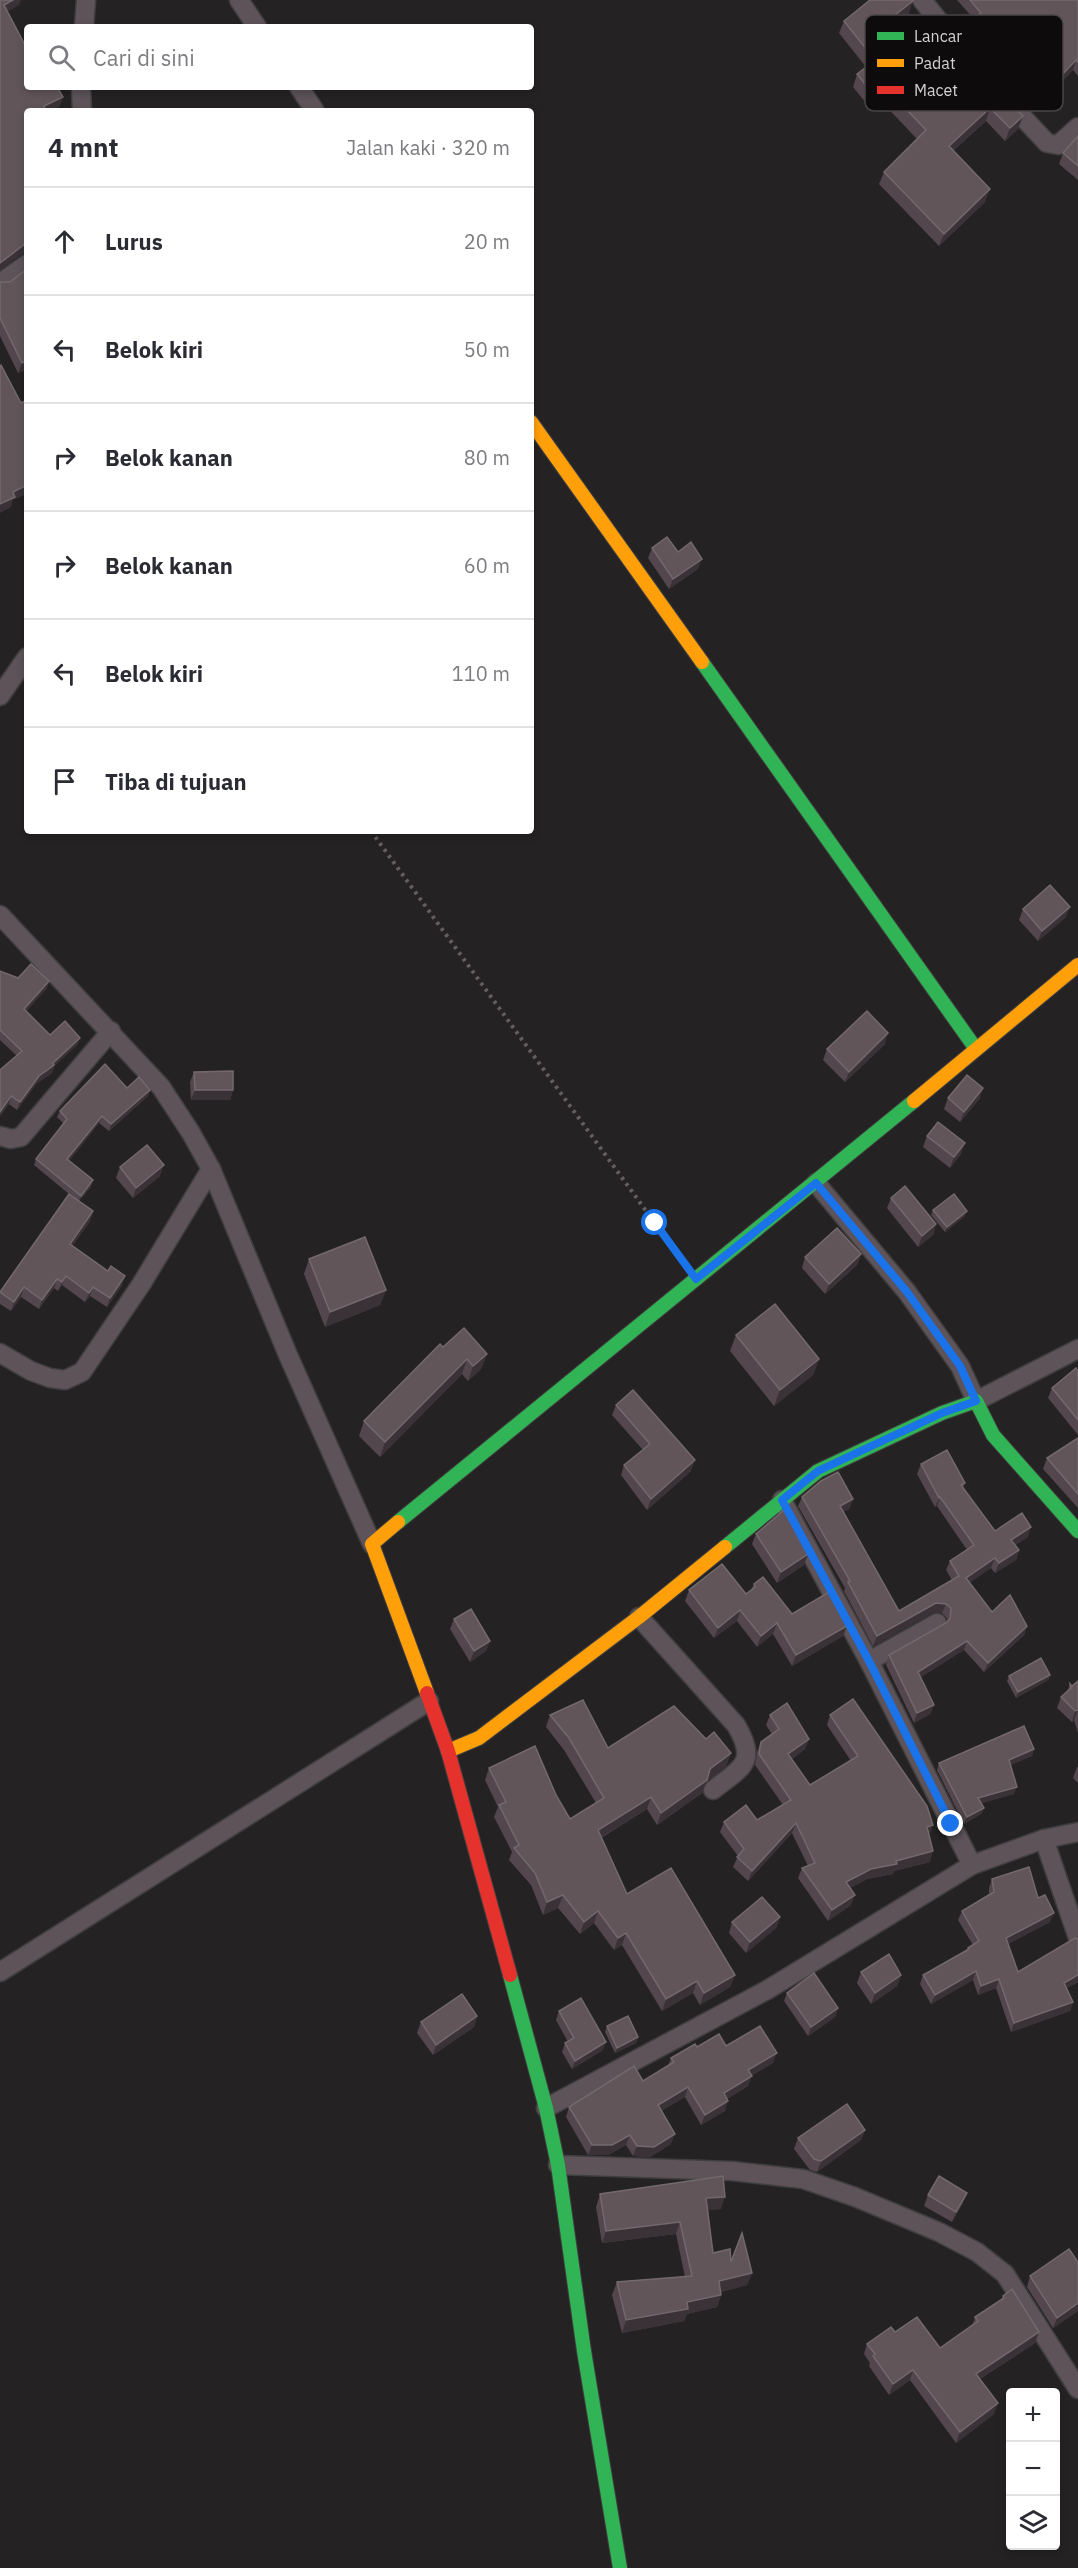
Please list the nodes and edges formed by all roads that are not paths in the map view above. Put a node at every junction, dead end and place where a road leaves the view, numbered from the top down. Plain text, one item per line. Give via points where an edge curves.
1 (86, 0) edge
2 (239, 0) edge
3 (922, 0) edge
4 (934, 15) edge
5 (84, 24) edge
6 (255, 24) edge
7 (81, 90) edge
8 (301, 90) edge
9 (82, 108) edge
10 (313, 108) edge
11 (1016, 111) edge
12 (1078, 127) edge
13 (24, 266) edge
14 (0, 283) edge
15 (534, 426) edge
16 (24, 661) edge
17 (0, 696) edge
18 (0, 915) edge
19 (1078, 965) edge
20 (111, 1031) junction
21 (976, 1049) junction
22 (0, 1136) edge
23 (211, 1169) junction
24 (816, 1183) junction
25 (1078, 1349) edge
26 (0, 1353) edge
27 (976, 1401) junction
28 (782, 1500) junction
29 (1078, 1531) edge
30 (372, 1544) junction
31 (639, 1617) junction
32 (937, 1623) dead end
33 (869, 1661) junction
34 (429, 1701) junction
35 (448, 1751) junction
36 (713, 1790) dead end
37 (1078, 1832) edge
38 (1044, 1839) junction
39 (972, 1865) junction
40 (1078, 1938) edge
41 (0, 1972) edge
42 (546, 2108) junction
43 (558, 2165) junction
44 (1071, 2363) edge
45 (1078, 2389) edge
46 (620, 2568) edge

1 - 5 street
2 - 6 street
3 - 4 street
7 - 9 street
8 - 10 street
11 - 12 street via 1047,143 1058,144
13 - 14 street
15 - 21 street
16 - 17 street
18 - 20 street
19 - 21 street
20 - 22 street via 21,1137
20 - 23 street via 161,1087
21 - 24 street
23 - 26 street via 82,1372 65,1380 50,1378
23 - 30 street
24 - 27 street via 907,1292 960,1366
24 - 30 street
25 - 27 street
27 - 28 street via 818,1471
27 - 29 street via 993,1435
28 - 31 street
28 - 33 street
30 - 34 street
31 - 35 street via 479,1738
31 - 36 street via 736,1725 747,1744 742,1767
32 - 33 street
33 - 39 street
34 - 35 street
34 - 41 street
35 - 42 street
37 - 38 street
38 - 39 street
38 - 40 street
39 - 42 street via 767,1990
42 - 43 street
43 - 44 street via 732,2171 803,2179 855,2197 977,2252 1005,2274
43 - 46 street
44 - 45 street

